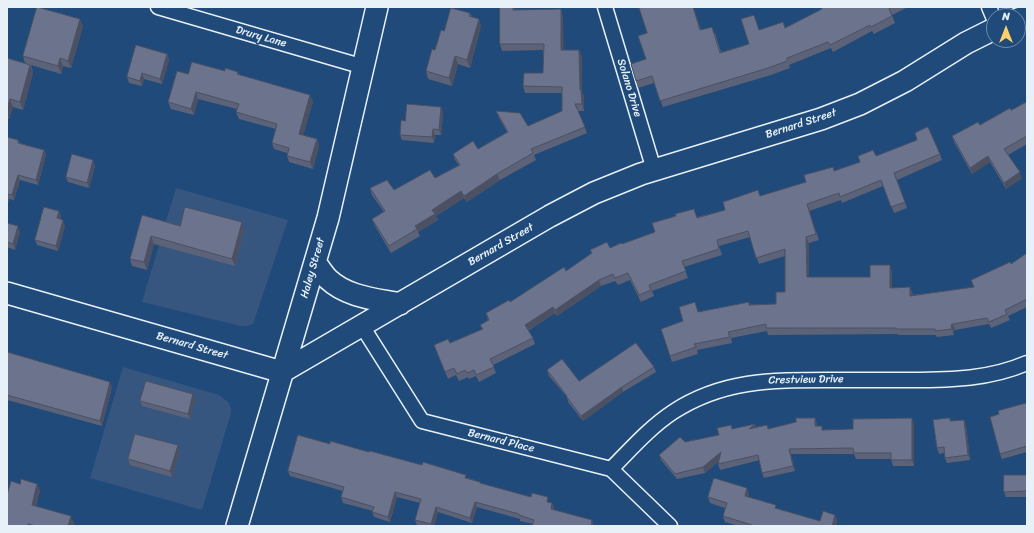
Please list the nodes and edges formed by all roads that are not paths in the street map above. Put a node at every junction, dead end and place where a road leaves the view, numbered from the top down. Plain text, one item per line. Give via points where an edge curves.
1 (159, 7) edge
2 (377, 7) edge
3 (604, 7) edge
4 (986, 34) edge
5 (364, 67) junction
6 (654, 170) junction
7 (315, 262) junction
8 (7, 293) edge
9 (400, 304) junction
10 (362, 326) junction
11 (1027, 363) edge
12 (282, 372) junction
13 (611, 469) junction
14 (237, 526) edge
15 (670, 526) edge

1 - 5 street, Drury Lane
2 - 5 street, Haley Street
3 - 6 street, Solano Drive
4 - 6 street, Bernard Street via 860,104 821,119
5 - 7 street, Haley Street
6 - 9 street, Bernard Street via 588,196 550,216
7 - 9 street via 327,279 344,291
7 - 12 street, Haley Street
8 - 12 street, Bernard Street
9 - 10 street, Bernard Street
10 - 12 street, Bernard Street
10 - 13 street, Bernard Place via 422,421
11 - 13 street, Crestview Drive via 991,374 954,380 783,380 724,388 673,412 648,431
12 - 14 street, Haley Street
13 - 15 street, Bernard Place

